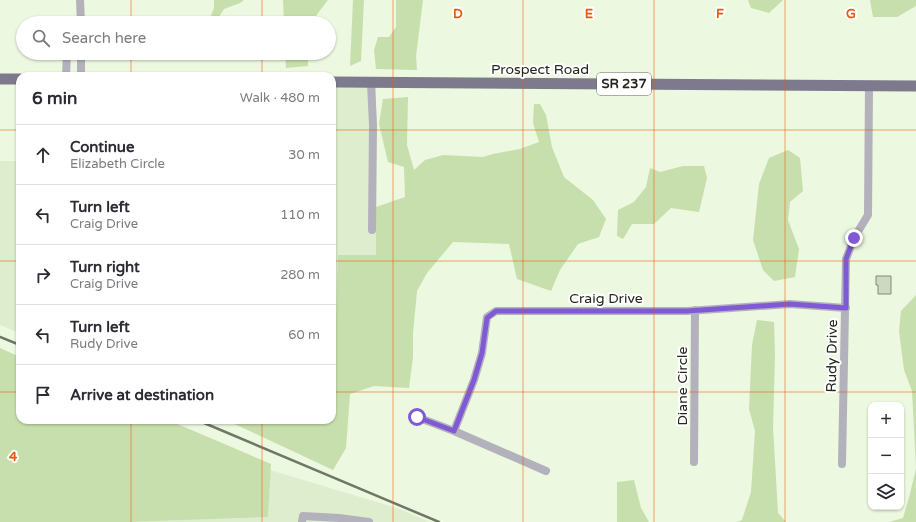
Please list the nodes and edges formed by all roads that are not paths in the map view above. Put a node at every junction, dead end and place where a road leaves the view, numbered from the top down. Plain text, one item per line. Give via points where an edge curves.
1 (80, 0) edge
2 (81, 16) edge
3 (67, 60) edge
4 (81, 60) edge
5 (66, 72) edge
6 (81, 72) edge
7 (0, 79) edge
8 (16, 79) edge
9 (336, 82) edge
10 (372, 83) junction
11 (869, 86) junction
12 (916, 86) edge
13 (372, 230) dead end
14 (846, 308) junction
15 (695, 310) junction
16 (417, 417) dead end
17 (454, 431) junction
18 (694, 462) dead end
19 (842, 464) dead end
20 (546, 471) dead end
21 (302, 522) edge
22 (369, 522) edge

1 - 2 street
3 - 5 street
4 - 6 street
7 - 8 main road
9 - 10 main road, Prospect Road / SR 237
10 - 11 main road, Prospect Road / SR 237
10 - 13 street
11 - 12 main road, Prospect Road / SR 237
11 - 14 street, Rudy Drive via 868,215 854,238 846,259
14 - 15 street, Craig Drive via 790,304
14 - 19 street, Rudy Drive
15 - 17 street, Craig Drive via 496,311 487,318 482,353
15 - 18 street, Diane Circle
16 - 17 street
17 - 20 street
21 - 22 street via 302,516

